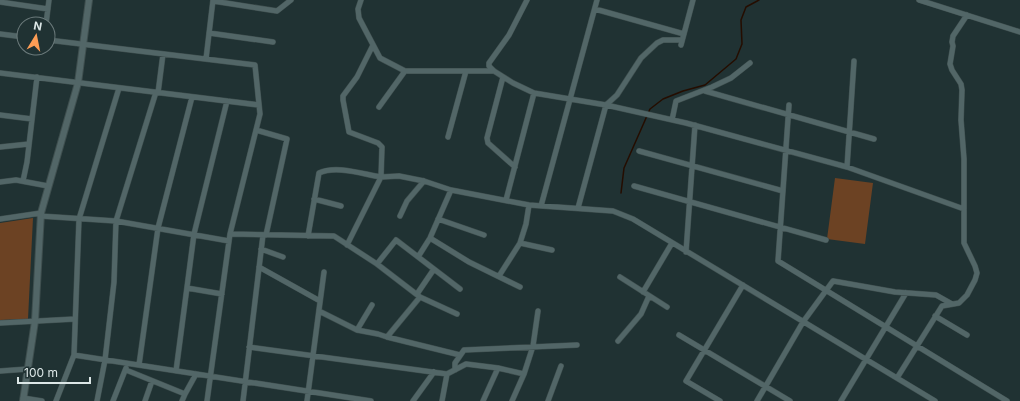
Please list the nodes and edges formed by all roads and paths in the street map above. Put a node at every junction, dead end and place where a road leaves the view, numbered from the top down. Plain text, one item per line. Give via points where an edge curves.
1 (49, 0) edge
2 (89, 0) edge
3 (291, 0) edge
4 (361, 0) edge
5 (527, 0) edge
6 (597, 0) edge
7 (693, 0) edge
8 (919, 0) edge
9 (213, 1) edge
10 (0, 2) edge
11 (48, 9) junction
12 (595, 9) junction
13 (967, 15) junction
14 (47, 16) edge
15 (1020, 32) edge
16 (209, 33) junction
17 (0, 34) edge
18 (684, 34) junction
19 (16, 36) edge
20 (56, 41) edge
21 (273, 42) dead end
22 (84, 44) junction
23 (373, 45) junction
24 (163, 54) junction
25 (206, 59) junction
26 (854, 61) dead end
27 (750, 63) dead end
28 (466, 71) junction
29 (494, 71) junction
30 (405, 72) junction
31 (0, 73) edge
32 (37, 77) junction
33 (503, 77) junction
34 (78, 82) junction
35 (119, 88) junction
36 (705, 90) junction
37 (157, 92) junction
38 (534, 93) junction
39 (192, 97) junction
40 (570, 99) junction
41 (227, 101) junction
42 (259, 105) junction
43 (606, 105) junction
44 (789, 105) dead end
45 (379, 107) dead end
46 (789, 114) junction
47 (0, 115) edge
48 (32, 119) junction
49 (672, 120) junction
50 (695, 125) junction
51 (256, 130) junction
52 (849, 132) junction
53 (448, 137) dead end
54 (874, 138) dead end
55 (29, 144) junction
56 (0, 147) edge
57 (786, 150) junction
58 (639, 151) dead end
59 (692, 166) junction
60 (515, 167) junction
61 (847, 167) junction
62 (381, 177) junction
63 (22, 181) junction
64 (424, 181) junction
65 (0, 182) edge
66 (48, 186) junction
67 (634, 186) dead end
68 (451, 190) junction
69 (783, 191) junction
70 (314, 198) junction
71 (506, 200) junction
72 (690, 202) junction
73 (529, 205) junction
74 (341, 206) dead end
75 (541, 206) junction
76 (578, 208) junction
77 (964, 209) junction
78 (41, 215) junction
79 (400, 216) dead end
80 (438, 218) junction
81 (0, 219) edge
82 (78, 219) junction
83 (116, 221) junction
84 (780, 227) junction
85 (158, 228) junction
86 (194, 234) junction
87 (230, 234) junction
88 (264, 235) junction
89 (484, 235) dead end
90 (308, 236) junction
91 (430, 238) junction
92 (826, 240) dead end
93 (229, 241) junction
94 (520, 243) junction
95 (672, 243) junction
96 (347, 245) junction
97 (261, 249) junction
98 (552, 250) dead end
99 (686, 252) junction
100 (418, 256) junction
101 (283, 258) dead end
102 (377, 264) junction
103 (259, 267) junction
104 (434, 269) junction
105 (324, 272) dead end
106 (499, 276) junction
107 (620, 277) dead end
108 (743, 285) junction
109 (520, 287) dead end
110 (187, 288) junction
111 (460, 289) dead end
112 (826, 290) junction
113 (643, 292) junction
114 (906, 293) junction
115 (222, 294) junction
116 (418, 296) junction
117 (650, 296) junction
118 (320, 301) junction
119 (372, 305) dead end
120 (953, 305) junction
121 (667, 307) dead end
122 (319, 311) junction
123 (538, 311) dead end
124 (457, 314) dead end
125 (936, 316) junction
126 (75, 319) junction
127 (35, 321) junction
128 (803, 322) junction
129 (0, 323) edge
130 (885, 327) junction
131 (357, 330) junction
132 (679, 335) dead end
133 (967, 335) dead end
134 (387, 337) junction
135 (618, 341) dead end
136 (577, 345) dead end
137 (533, 346) junction
138 (917, 346) junction
139 (249, 347) junction
140 (704, 350) junction
141 (74, 355) junction
142 (460, 355) junction
143 (313, 356) junction
144 (866, 359) junction
145 (105, 360) junction
146 (128, 363) junction
147 (138, 365) junction
148 (561, 366) dead end
149 (498, 368) junction
150 (28, 369) junction
151 (126, 370) junction
152 (455, 370) junction
153 (0, 371) edge
154 (176, 371) junction
155 (434, 372) junction
156 (196, 374) junction
157 (447, 374) junction
158 (524, 374) junction
159 (211, 376) junction
160 (897, 378) junction
161 (152, 381) junction
162 (245, 382) junction
163 (766, 387) junction
164 (308, 391) junction
165 (184, 394) junction
166 (23, 399) edge
167 (42, 401) edge
168 (56, 401) edge
169 (97, 401) edge
170 (113, 401) edge
171 (145, 401) edge
172 (182, 401) edge
173 (207, 401) edge
174 (243, 401) edge
175 (306, 401) edge
176 (372, 401) edge
177 (413, 401) edge
178 (442, 401) edge
179 (483, 401) edge
180 (512, 401) edge
181 (548, 401) edge
182 (720, 401) edge
183 (757, 401) edge
184 (790, 401) edge
185 (840, 401) edge
186 (935, 401) edge
187 (1007, 401) edge

1 - 11 street
2 - 22 street
3 - 9 street via 277,11
4 - 23 street via 359,18
5 - 29 street via 509,35 489,63
6 - 12 street
7 - 18 street
8 - 13 street
9 - 16 street
10 - 11 street
11 - 14 street
12 - 18 street
12 - 40 street
13 - 15 street
13 - 77 street via 953,36 950,64 962,90
16 - 21 street
16 - 25 street
17 - 19 street
18 - 43 street via 682,42 663,40 657,43 641,58 617,94
20 - 22 street
22 - 24 street
22 - 34 street
23 - 30 street via 380,58
23 - 62 street via 342,100 349,132 382,147
24 - 25 street
24 - 37 street
25 - 42 street via 255,65
26 - 52 street
27 - 36 street via 731,78
28 - 29 street
28 - 30 street
28 - 53 street
29 - 33 street
30 - 45 street
31 - 32 street
32 - 34 street
32 - 48 street
33 - 38 street
33 - 60 street via 487,138 488,143
34 - 35 street
34 - 66 street
35 - 37 street
35 - 82 street
36 - 46 street
36 - 49 street via 676,100
37 - 39 street
37 - 83 street
38 - 40 street
38 - 60 street
39 - 41 street
39 - 85 street
40 - 43 street
40 - 75 street
41 - 42 street
41 - 86 street
42 - 51 street via 260,114
43 - 49 street
43 - 76 street
44 - 46 street
46 - 52 street
46 - 57 street
47 - 48 street
48 - 55 street
49 - 50 street
50 - 57 street
50 - 59 street
51 - 87 street
51 - 88 street via 287,139
52 - 54 street
52 - 61 street
55 - 56 street
55 - 63 street
57 - 61 street
57 - 69 street
58 - 59 street
59 - 69 street
59 - 72 street
60 - 71 street
61 - 77 street
62 - 64 street via 399,176
62 - 70 street via 335,169 325,170 318,173
62 - 96 street
63 - 65 street
63 - 66 street
64 - 68 street
64 - 79 street via 407,201
66 - 78 street
67 - 72 street
68 - 71 street
68 - 80 street
69 - 84 street
70 - 74 street
70 - 90 street
71 - 73 street
72 - 84 street
72 - 99 street
73 - 75 street
73 - 94 street
75 - 76 street
76 - 95 street via 613,211 632,219
77 - 120 street via 964,243 977,273 967,295
78 - 81 street
78 - 82 street
78 - 127 street
80 - 89 street
80 - 91 street
82 - 83 street
82 - 126 street
83 - 85 street
83 - 145 street via 114,282
84 - 92 street
84 - 112 street via 778,262
85 - 86 street
85 - 147 street
86 - 93 street
86 - 110 street
87 - 88 street
87 - 93 street
88 - 90 street
88 - 97 street
90 - 96 street via 334,236
91 - 100 street
91 - 106 street via 469,262
93 - 115 street
94 - 98 street
94 - 106 street
95 - 99 street
95 - 113 street
96 - 102 street
97 - 101 street
97 - 103 street
99 - 108 street
100 - 102 street via 396,240
100 - 104 street
102 - 116 street
103 - 118 street
103 - 139 street
104 - 111 street
104 - 116 street
105 - 118 street
106 - 109 street
107 - 113 street
108 - 128 street
108 - 140 street
110 - 115 street
110 - 154 street
112 - 114 street via 833,281
112 - 128 street
112 - 130 street
113 - 117 street
114 - 120 street via 936,295
114 - 130 street
115 - 159 street
116 - 124 street
116 - 134 street
117 - 121 street
117 - 135 street via 641,314
118 - 122 street
119 - 131 street
120 - 125 street via 942,306
122 - 131 street
122 - 143 street
123 - 137 street
125 - 133 street
125 - 138 street
126 - 127 street
126 - 141 street
127 - 129 street
127 - 150 street
128 - 144 street
128 - 163 street
130 - 138 street
130 - 144 street
131 - 134 street
132 - 140 street
134 - 142 street
136 - 137 street
137 - 142 street via 464,350
137 - 158 street
138 - 160 street
138 - 187 street
139 - 143 street
139 - 162 street
140 - 163 street
140 - 182 street via 686,381
141 - 145 street
141 - 168 street
142 - 152 street via 455,363
143 - 155 street
143 - 164 street
144 - 160 street
144 - 185 street
145 - 146 street
145 - 169 street
146 - 147 street
146 - 151 street
147 - 154 street
148 - 181 street
149 - 152 street via 466,364
149 - 158 street
149 - 179 street
150 - 153 street
150 - 166 street
151 - 161 street
151 - 170 street
152 - 157 street
154 - 156 street
155 - 157 street
155 - 177 street
156 - 159 street
156 - 165 street
157 - 178 street
158 - 180 street
159 - 162 street
159 - 173 street
160 - 186 street
161 - 165 street
161 - 171 street
162 - 164 street
162 - 174 street
163 - 183 street
163 - 184 street
164 - 175 street
164 - 176 street
165 - 172 street
166 - 167 street

